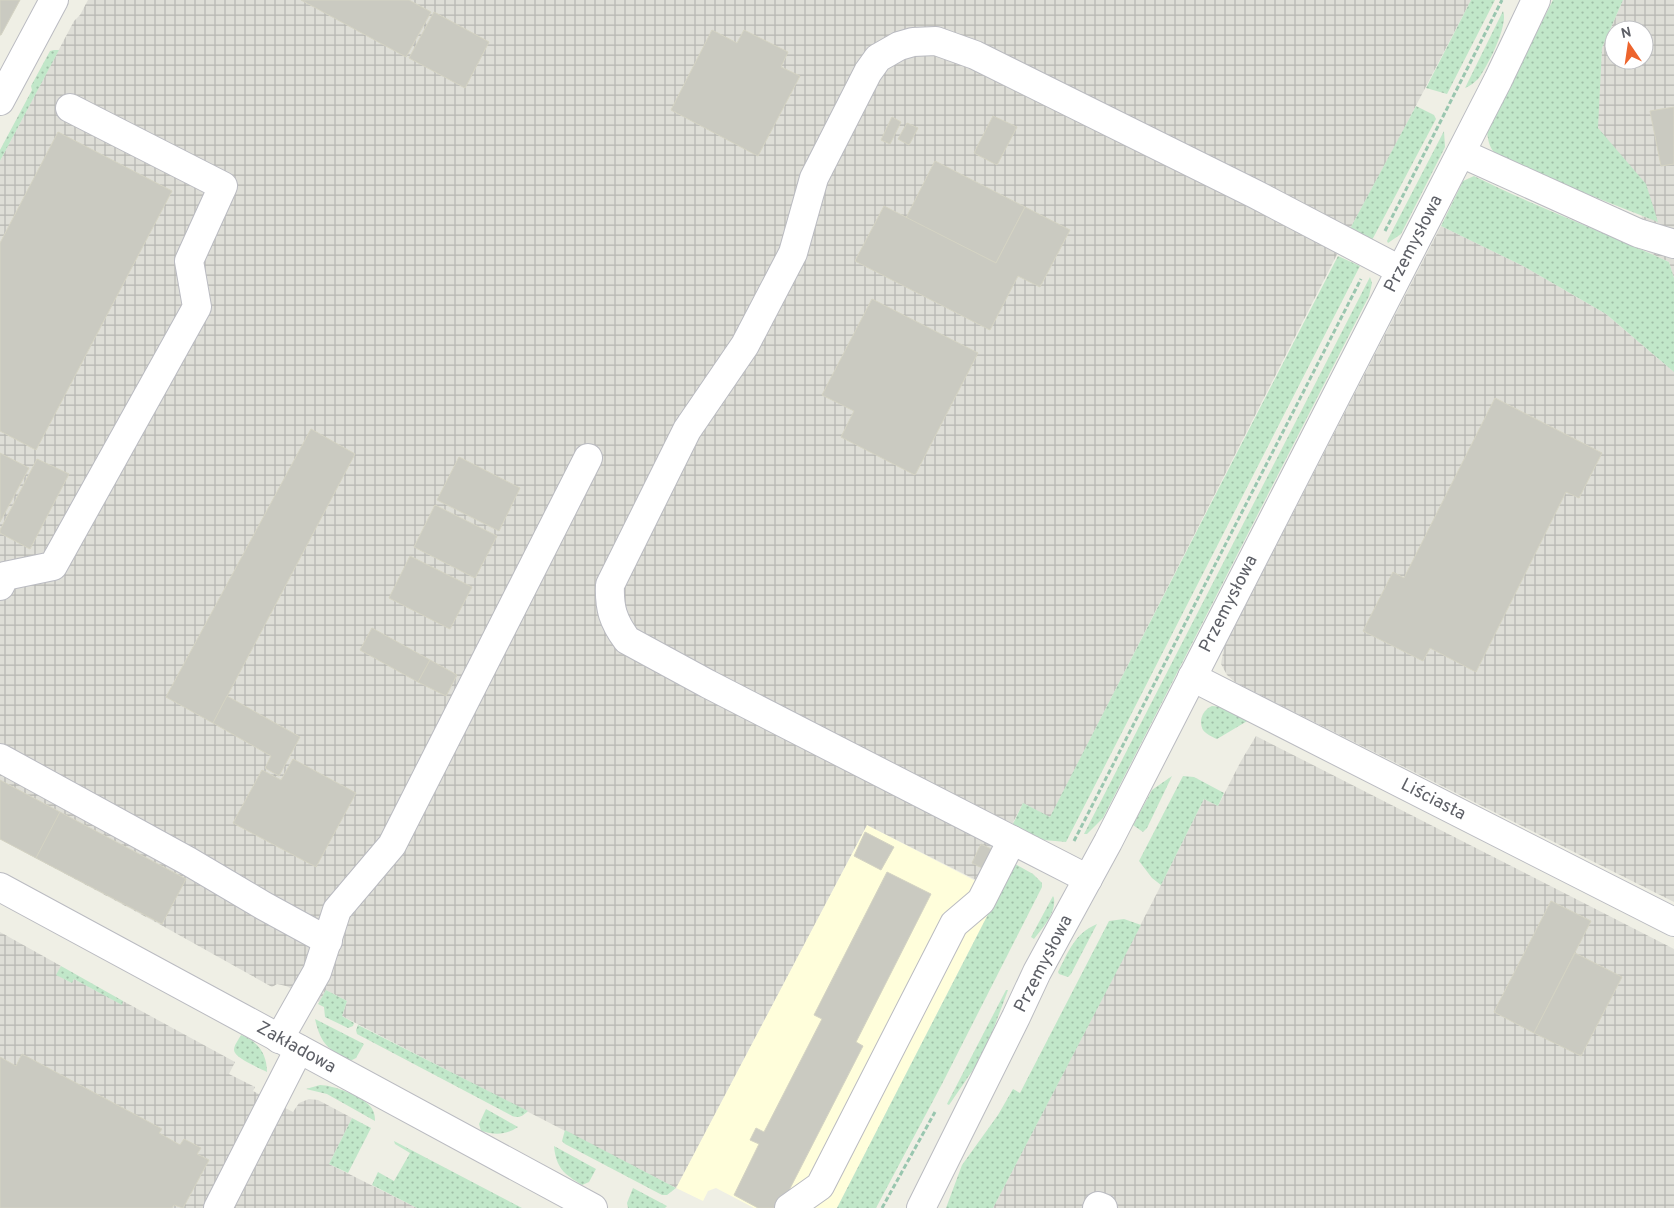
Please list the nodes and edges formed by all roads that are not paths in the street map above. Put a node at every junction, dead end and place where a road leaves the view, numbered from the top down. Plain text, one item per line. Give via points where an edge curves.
1 (54, 0) edge
2 (1534, 1) edge
3 (0, 100) edge
4 (70, 108) dead end
5 (1461, 153) junction
6 (1674, 244) edge
7 (1400, 270) junction
8 (588, 458) dead end
9 (0, 586) edge
10 (1192, 677) junction
11 (0, 758) edge
12 (1012, 840) junction
13 (1088, 879) junction
14 (0, 887) edge
15 (1674, 922) edge
16 (328, 941) junction
17 (289, 1044) junction
18 (218, 1208) edge
19 (593, 1208) edge
20 (789, 1208) edge
21 (920, 1208) edge
22 (1097, 1208) edge
23 (1103, 1208) edge

1 - 3 street
2 - 5 street, Przemysłowa
4 - 9 street via 222,186 188,260 197,307 53,566 6,576
5 - 6 street via 1638,232
5 - 7 street, Przemysłowa
7 - 10 street, Przemysłowa
7 - 12 street via 1247,189 975,55 936,41 912,42 878,58 868,72 814,178 793,253 745,345 687,430 610,585 612,615 626,640
8 - 16 street via 392,845 337,910
10 - 13 street, Przemysłowa
10 - 15 street, Liściasta
11 - 16 street
12 - 13 street
12 - 20 street via 981,901 954,924 820,1186
13 - 21 street, Przemysłowa via 1037,972
14 - 17 street, Zakładowa
16 - 17 street
17 - 18 street
17 - 19 street, Zakładowa
22 - 23 street

